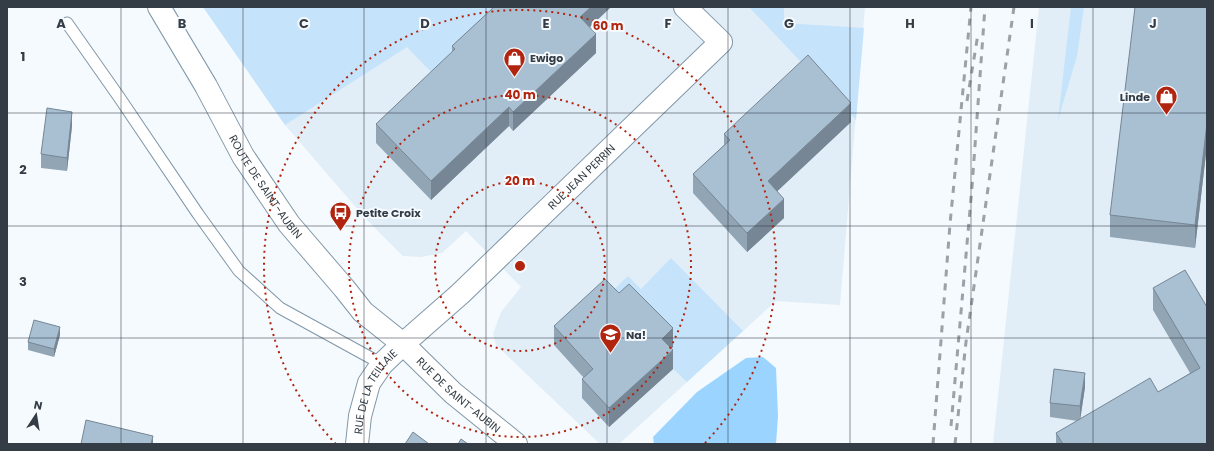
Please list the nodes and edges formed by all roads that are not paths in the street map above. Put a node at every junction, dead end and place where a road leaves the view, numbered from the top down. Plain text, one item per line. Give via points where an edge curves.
1 (159, 7) edge
2 (685, 7) edge
3 (68, 24) dead end
4 (403, 344) junction
5 (382, 364) junction
6 (357, 444) edge
7 (516, 444) edge

1 - 4 street, ROUTE DE SAINT-AUBIN via 206,86 243,156 289,224 363,312
2 - 4 street, RUE JEAN PERRIN via 721,42 460,294
3 - 5 lane via 239,271 280,308
4 - 5 street, RUE DE LA TEILLAIE
4 - 7 street, RUE DE SAINT-AUBIN via 453,393
5 - 6 street, RUE DE LA TEILLAIE via 369,383 360,416

